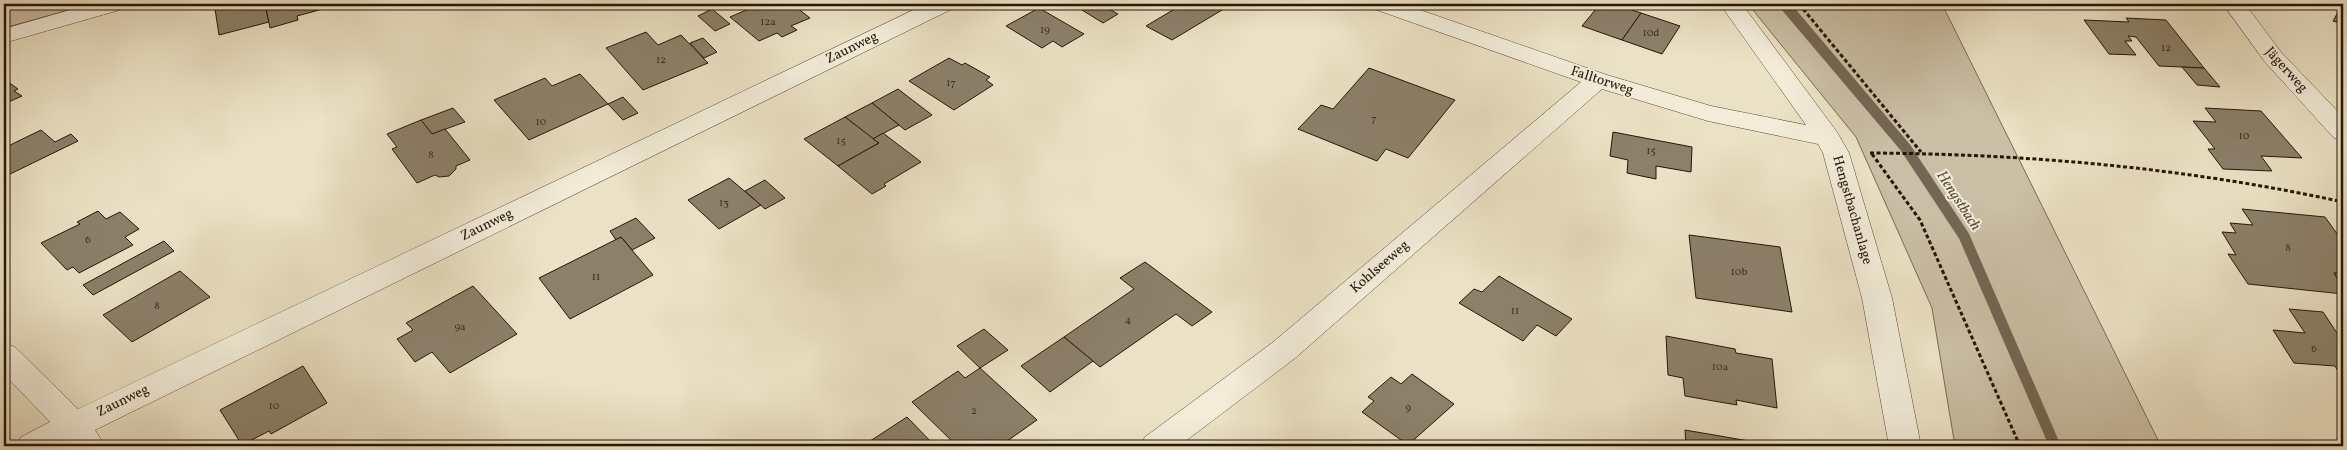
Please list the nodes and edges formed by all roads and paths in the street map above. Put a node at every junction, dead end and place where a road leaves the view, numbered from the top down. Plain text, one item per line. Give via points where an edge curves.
1 (115, 4) edge
2 (944, 4) edge
3 (1382, 4) edge
4 (1731, 4) edge
5 (1799, 4) edge
6 (2234, 4) edge
7 (4, 36) edge
8 (1598, 80) junction
9 (2343, 132) edge
10 (1828, 138) junction
11 (1920, 152) junction
12 (2343, 202) edge
13 (4, 355) edge
14 (81, 436) edge
15 (32, 446) edge
16 (1156, 446) edge
17 (1905, 446) edge
18 (2020, 446) edge

1 - 7 street
2 - 14 street, Zaunweg
3 - 8 street, Falltorweg
4 - 10 street, Hengstbachanlage
5 - 11 path
6 - 9 street, Jägerweg via 2273,57
8 - 10 street, Falltorweg via 1708,113
8 - 16 street, Kohlseeweg via 1283,351
10 - 17 street, Hengstbachanlage via 1836,153 1877,298
11 - 12 path via 2122,164 2287,188
11 - 18 path via 1872,153 1920,220
13 - 14 street
14 - 15 street, Zaunweg

